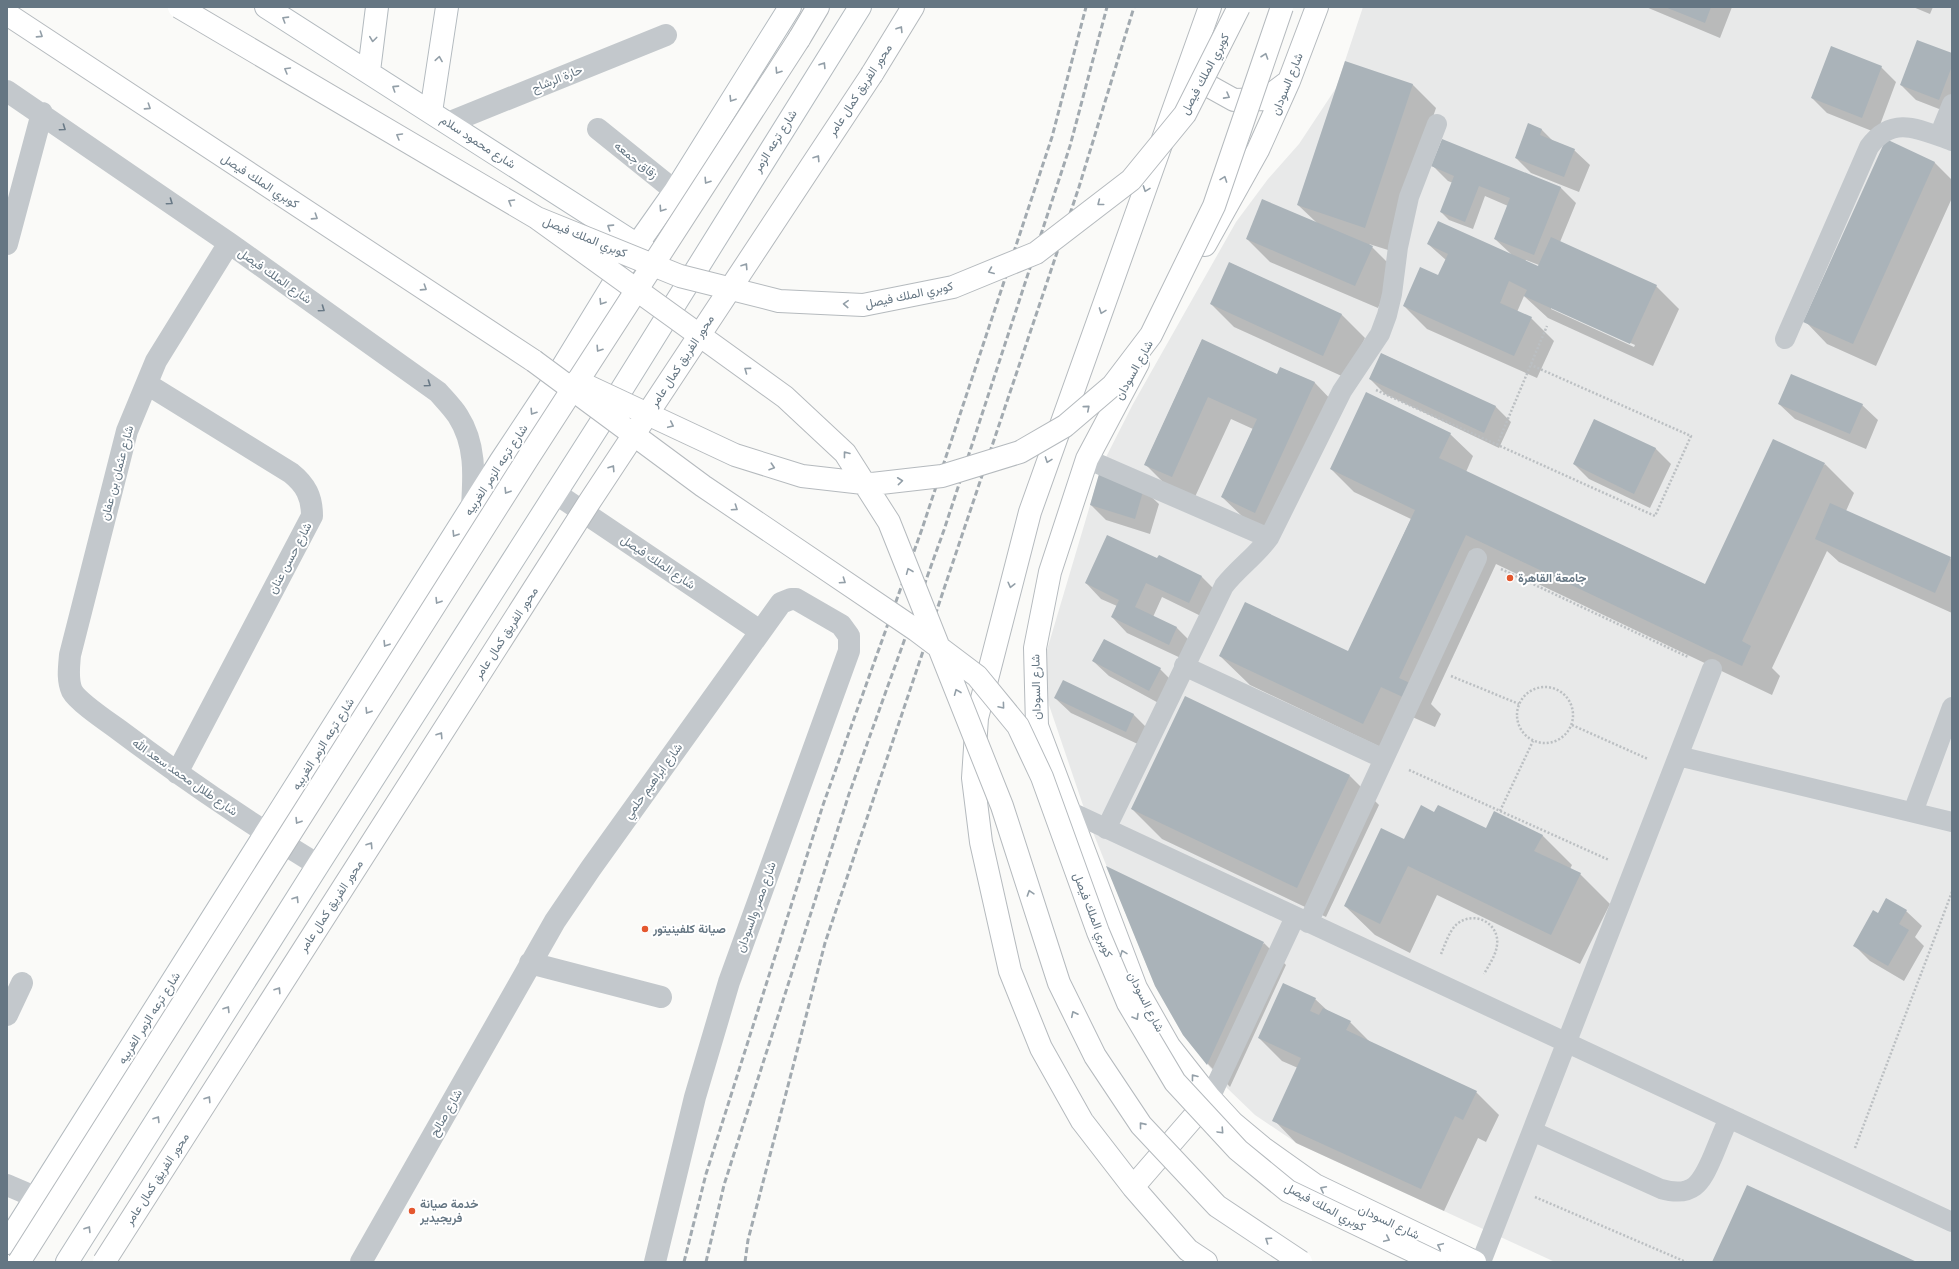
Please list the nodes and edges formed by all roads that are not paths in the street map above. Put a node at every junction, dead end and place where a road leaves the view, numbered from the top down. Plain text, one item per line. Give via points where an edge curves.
1 (179, 7) edge
2 (266, 7) edge
3 (377, 7) edge
4 (447, 7) edge
5 (790, 7) edge
6 (818, 7) edge
7 (860, 7) edge
8 (913, 7) edge
9 (1210, 7) edge
10 (1239, 7) edge
11 (1282, 7) edge
12 (1317, 7) edge
13 (7, 14) edge
14 (666, 35) dead end
15 (1193, 58) junction
16 (369, 72) junction
17 (1289, 81) junction
18 (7, 91) edge
19 (1952, 104) edge
20 (42, 114) junction
21 (439, 117) junction
22 (1437, 124) dead end
23 (598, 129) dead end
24 (1946, 138) edge
25 (675, 191) junction
26 (537, 218) junction
27 (229, 243) junction
28 (7, 244) edge
29 (637, 245) junction
30 (691, 276) junction
31 (1785, 339) dead end
32 (534, 361) junction
33 (147, 384) junction
34 (1087, 459) junction
35 (555, 493) junction
36 (472, 506) junction
37 (1269, 538) junction
38 (1477, 558) road end
39 (781, 603) joint
40 (760, 631) junction
41 (1184, 666) junction
42 (1712, 669) road end
43 (68, 676) joint
44 (1952, 708) edge
45 (1384, 759) junction
46 (1675, 763) junction
47 (177, 773) junction
48 (1069, 811) junction
49 (1914, 812) junction
50 (1952, 822) edge
51 (1106, 829) junction
52 (266, 834) junction
53 (318, 865) junction
54 (1302, 920) junction
55 (530, 963) junction
56 (22, 983) dead end
57 (661, 997) dead end
58 (7, 1015) edge
59 (1566, 1043) junction
60 (1210, 1098) junction
61 (1728, 1118) junction
62 (1532, 1131) junction
63 (7, 1185) edge
64 (1133, 1187) junction
65 (35, 1197) junction
66 (1952, 1222) edge
67 (7, 1243) edge
68 (19, 1262) edge
69 (67, 1262) edge
70 (104, 1262) edge
71 (361, 1262) edge
72 (655, 1262) edge
73 (1206, 1262) edge
74 (1301, 1262) edge
75 (1436, 1262) edge
76 (1475, 1262) edge
77 (1481, 1262) edge

26 -> 1 main road, كوبري الملك فيصل, bridge
16 -> 2 main road, شارع محمود سلام
3 -> 16 main road
21 -> 4 main road
5 -> 25 main road
6 -> 68 main road, bridge via 528,458
30 -> 7 main road, شارع ترعه الزمر
70 -> 8 main road, محور الفريق كمال عامر, bridge via 582,514 872,74
9 - 15 main road
10 -> 26 main road, كوبري الملك فيصل, bridge via 1185,114 1131,180 1036,253 953,287 864,305 778,301 680,276
32 -> 11 main road, كوبري الملك فيصل, bridge via 735,455 802,476 872,484 942,476 1020,452 1065,426 1114,385 1150,336 1214,206
12 - 17 main road, شارع السودان
13 -> 32 main road, كوبري الملك فيصل
14 - 21 street, حارة الرشاح
15 -> 17 main road via 1207,85 1234,100 1264,98
15 -> 64 main road via 1030,512 978,718 973,778 981,842 1010,971 1041,1048 1082,1121
21 -> 16 main road, شارع محمود سلام
17 - 34 main road, شارع السودان via 1258,150
18 - 20 street, شارع الملك فيصل
19 - 24 lane
20 -> 27 street, شارع الملك فيصل
20 - 28 street
29 -> 21 main road, شارع محمود سلام
22 - 37 lane via 1409,198 1392,294 1380,334 1350,378
23 - 25 street, زقاق جمعه
24 - 31 lane via 1909,127 1897,127 1885,131 1876,138 1869,148
25 -> 29 main road
74 -> 26 main road, كوبري الملك فيصل, bridge via 1217,1206 1141,1125 1095,1056 1059,983 1002,806 889,522 845,453 785,397
27 - 33 street, شارع عثمان بن عفان via 156,361
27 -> 36 street, شارع الملك فيصل via 438,392 458,416 471,444 474,473
29 - 30 main road, شارع محمود سلام
29 -> 36 main road, شارع ترعه الزمر الغربيه via 557,376
30 - 35 main road
32 -> 75 main road, كوبري الملك فيصل, bridge via 703,486 916,630 977,676 1018,726 1042,777 1098,932 1128,1003 1175,1082 1238,1150 1288,1191
33 - 43 street, شارع عثمان بن عفان via 127,431 70,656
33 - 47 street, شارع حسن عنان via 291,473 301,481 312,503 312,516
34 - 37 lane
34 - 48 main road, شارع السودان via 1050,572 1036,648 1036,726
35 - 40 street, شارع الملك فيصل
35 - 53 main road
36 -> 52 main road, شارع ترعه الزمر الغربيه
37 - 41 lane via 1224,586
38 - 45 lane
39 - 40 street, شارع ابراهيم حلمي
39 - 72 street, شارع مصر والسودان via 791,598 802,600 841,625 849,636 849,651 729,982 695,1097
40 - 55 street, شارع ابراهيم حلمي via 591,868
41 - 45 lane
41 - 51 lane
42 - 46 lane
43 - 47 street, شارع طلال محمد سعد الله via 72,692 91,710
44 - 49 lane
45 - 54 lane
46 - 49 lane
46 - 59 lane
47 - 52 street, شارع طلال محمد سعد الله
48 - 51 lane
60 -> 48 main road, شارع السودان via 1169,1046 1136,988
49 - 50 lane
51 - 54 lane
52 - 53 street, شارع طلال محمد سعد الله
52 - 65 main road, شارع ترعه الزمر الغربيه
69 -> 53 main road
54 - 59 lane
54 - 60 lane
55 - 57 street
55 - 71 street, شارع صالح
56 - 58 street
59 - 61 lane
59 - 62 lane
60 - 64 main road
76 -> 60 main road, شارع السودان via 1315,1185 1263,1148 1233,1123
61 - 62 lane via 1702,1181 1690,1190 1675,1193
61 - 66 lane
62 - 77 lane
63 - 65 street
64 - 73 main road via 1188,1250
65 - 67 main road, شارع ترعه الزمر الغربيه

